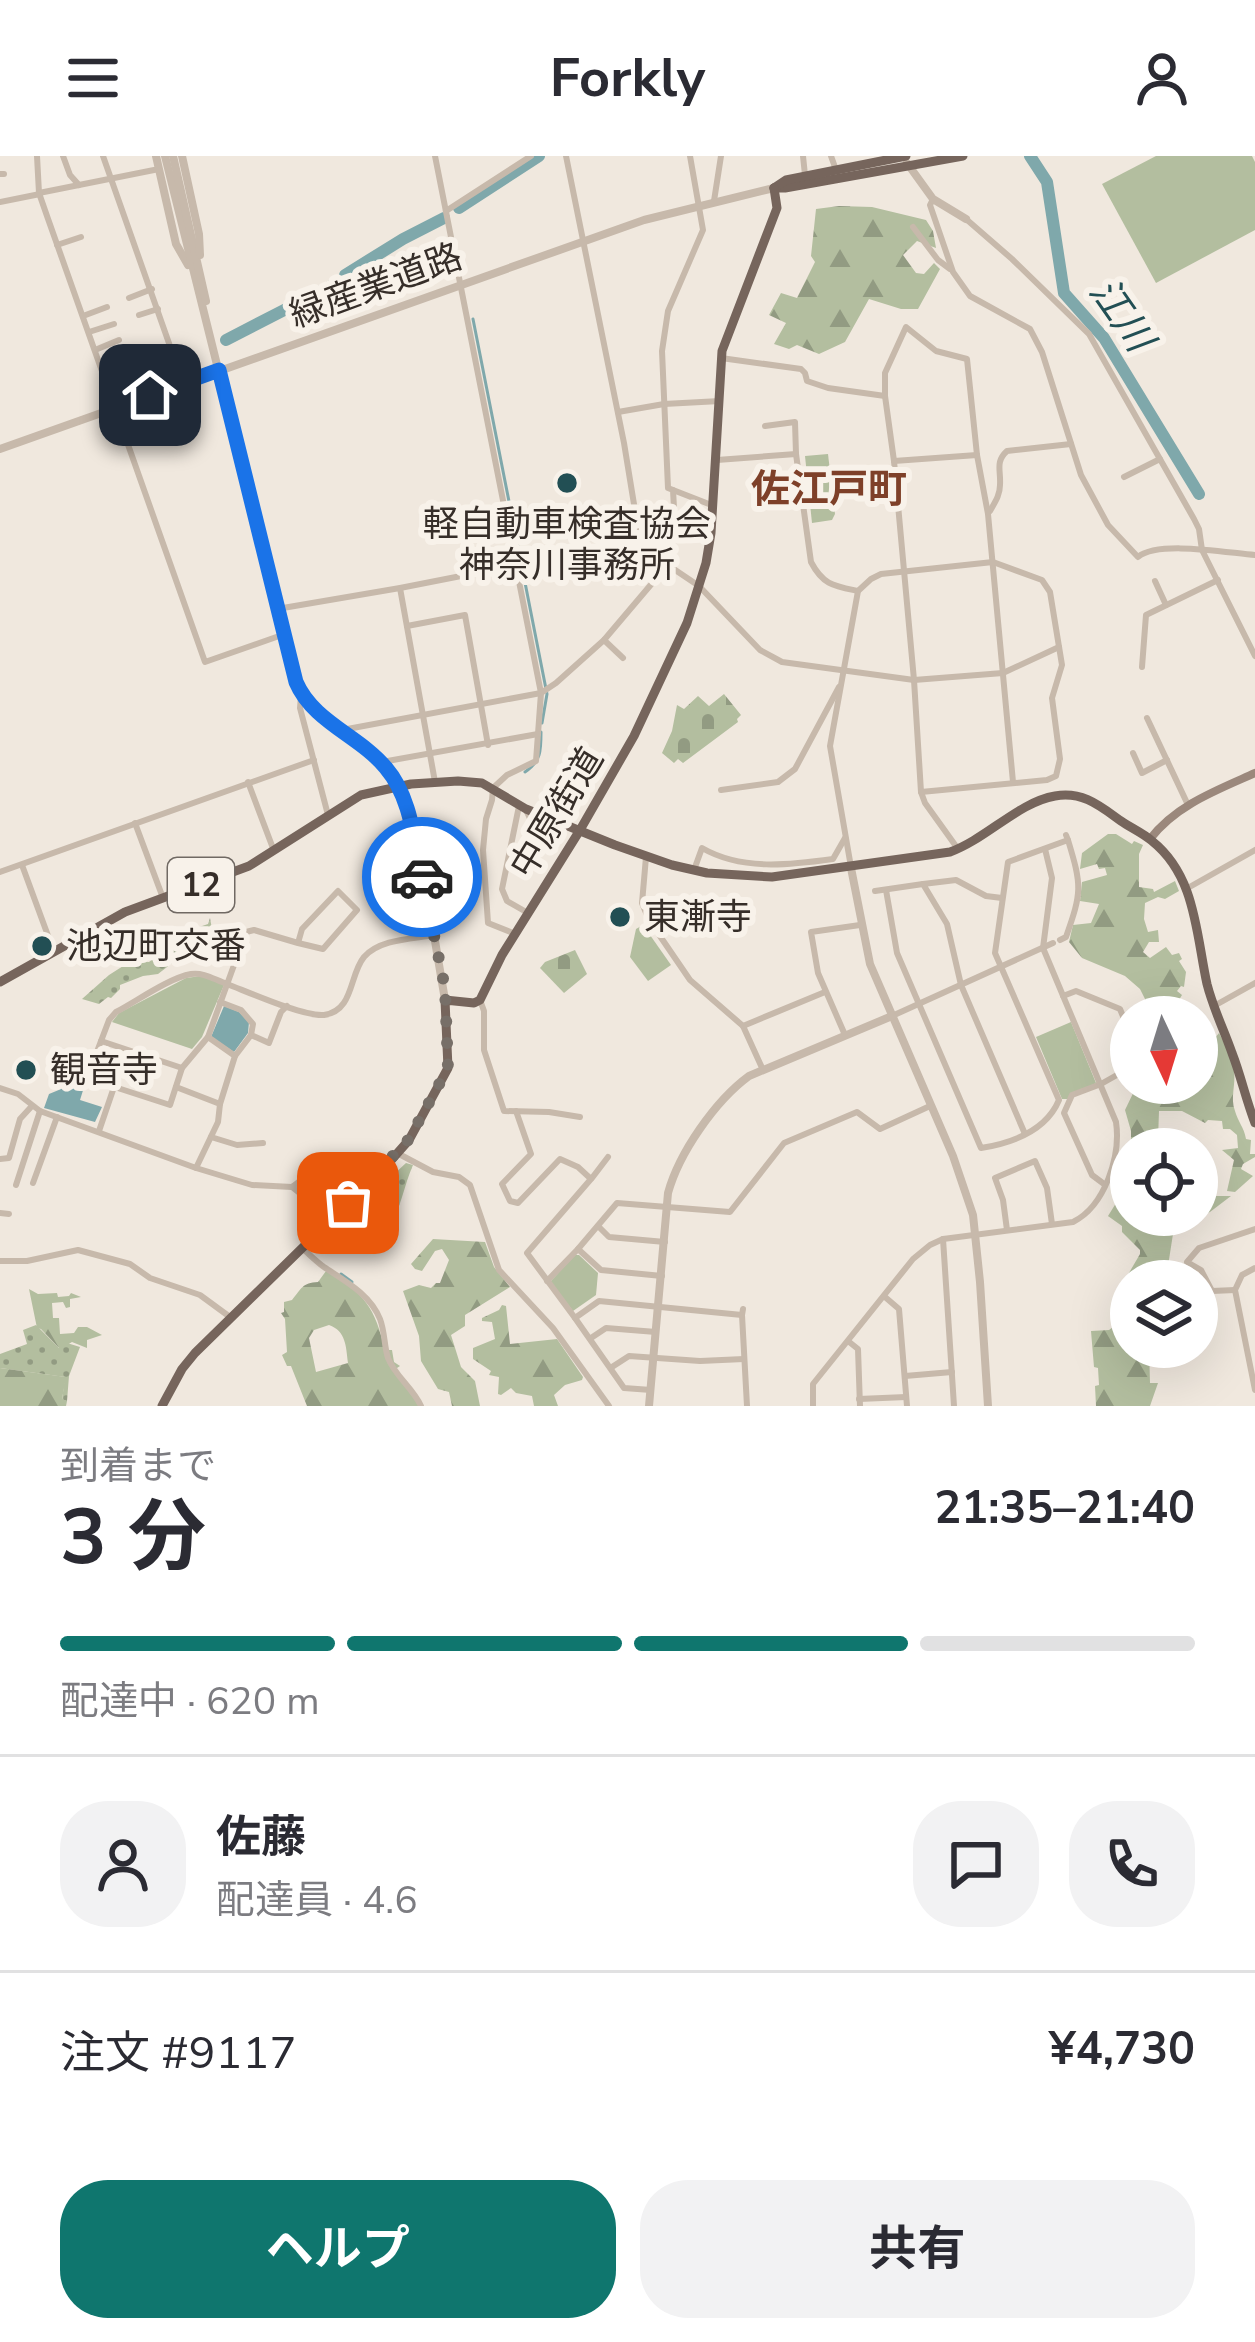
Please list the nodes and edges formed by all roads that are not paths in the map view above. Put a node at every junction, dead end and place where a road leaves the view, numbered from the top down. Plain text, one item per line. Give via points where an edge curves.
1 (37, 156) edge
2 (63, 156) edge
3 (103, 156) edge
4 (435, 156) edge
5 (531, 156) edge
6 (566, 156) edge
7 (690, 156) edge
8 (721, 156) edge
9 (802, 156) edge
10 (831, 156) edge
11 (963, 156) edge
12 (906, 159) edge
13 (168, 160) edge
14 (836, 170) junction
15 (806, 176) junction
16 (112, 178) junction
17 (80, 185) junction
18 (774, 188) junction
19 (40, 194) junction
20 (933, 199) junction
21 (714, 201) junction
22 (0, 202) edge
23 (699, 204) junction
24 (446, 211) junction
25 (965, 219) joint
26 (913, 227) dead end
27 (82, 237) dead end
28 (583, 242) junction
29 (57, 245) junction
30 (953, 272) junction
31 (197, 276) junction
32 (461, 284) junction
33 (152, 290) junction
34 (129, 298) dead end
35 (107, 308) dead end
36 (158, 309) junction
37 (139, 315) dead end
38 (82, 316) junction
39 (114, 324) dead end
40 (88, 332) junction
41 (119, 340) dead end
42 (95, 350) junction
43 (722, 358) junction
44 (127, 359) dead end
45 (101, 368) junction
46 (219, 370) junction
47 (183, 383) junction
48 (885, 396) junction
49 (720, 401) junction
50 (664, 404) junction
51 (113, 408) junction
52 (618, 412) junction
53 (765, 426) dead end
54 (1071, 444) junction
55 (1, 446) edge
56 (796, 454) junction
57 (977, 455) junction
58 (1160, 459) junction
59 (717, 460) junction
60 (894, 460) junction
61 (1130, 478) dead end
62 (673, 490) junction
63 (714, 506) junction
64 (988, 514) junction
65 (639, 541) junction
66 (1202, 550) junction
67 (1255, 555) edge
68 (662, 561) junction
69 (993, 562) junction
70 (516, 563) junction
71 (903, 572) junction
72 (1218, 580) junction
73 (1155, 581) dead end
74 (699, 586) junction
75 (400, 588) junction
76 (858, 591) junction
77 (1166, 605) junction
78 (277, 609) junction
79 (407, 626) junction
80 (283, 635) junction
81 (604, 640) junction
82 (1059, 647) junction
83 (1255, 656) edge
84 (623, 658) dead end
85 (1142, 667) dead end
86 (843, 671) junction
87 (1004, 673) junction
88 (914, 680) junction
89 (842, 684) junction
90 (541, 693) junction
91 (302, 695) junction
92 (481, 705) junction
93 (424, 716) junction
94 (1147, 718) dead end
95 (342, 730) junction
96 (538, 734) junction
97 (488, 745) junction
98 (1132, 753) dead end
99 (430, 755) junction
100 (314, 760) junction
101 (1167, 760) junction
102 (382, 762) junction
103 (1255, 773) edge
104 (248, 782) junction
105 (435, 782) junction
106 (1012, 782) junction
107 (399, 786) junction
108 (493, 788) junction
109 (722, 790) dead end
110 (921, 791) junction
111 (1188, 805) junction
112 (523, 807) junction
113 (328, 815) junction
114 (135, 823) junction
115 (580, 830) junction
116 (542, 834) dead end
117 (846, 837) junction
118 (1150, 839) junction
119 (1045, 848) junction
120 (958, 849) junction
121 (274, 850) junction
122 (1255, 850) edge
123 (646, 857) junction
124 (22, 864) junction
125 (851, 868) junction
126 (694, 870) junction
127 (0, 872) edge
128 (923, 884) junction
129 (1186, 889) junction
130 (886, 890) junction
131 (875, 891) dead end
132 (163, 898) junction
133 (1002, 898) junction
134 (528, 913) junction
135 (860, 925) junction
136 (434, 934) junction
137 (515, 934) junction
138 (298, 943) junction
139 (1043, 948) junction
140 (54, 952) junction
141 (1001, 967) junction
142 (0, 982) edge
143 (1255, 983) edge
144 (226, 984) junction
145 (961, 986) junction
146 (825, 992) junction
147 (1212, 996) edge
148 (1063, 997) junction
149 (445, 1000) junction
150 (480, 1000) junction
151 (220, 1002) junction
152 (919, 1004) junction
153 (1218, 1004) edge
154 (1110, 1005) edge
155 (287, 1006) junction
156 (892, 1016) junction
157 (1218, 1017) edge
158 (743, 1027) junction
159 (251, 1035) junction
160 (845, 1035) junction
161 (208, 1037) junction
162 (101, 1041) junction
163 (235, 1057) junction
164 (182, 1068) junction
165 (764, 1070) junction
166 (1110, 1079) edge
167 (1101, 1084) junction
168 (114, 1087) junction
169 (176, 1087) junction
170 (0, 1088) edge
171 (220, 1104) junction
172 (930, 1106) junction
173 (36, 1109) junction
174 (516, 1111) junction
175 (57, 1117) junction
176 (580, 1117) dead end
177 (1255, 1123) edge
178 (99, 1131) junction
179 (1025, 1134) junction
180 (211, 1137) junction
181 (263, 1143) dead end
182 (398, 1154) junction
183 (608, 1157) dead end
184 (0, 1159) edge
185 (386, 1166) junction
186 (196, 1168) junction
187 (591, 1179) junction
188 (33, 1183) dead end
189 (1105, 1184) junction
190 (16, 1185) dead end
191 (292, 1187) junction
192 (667, 1208) junction
193 (332, 1219) junction
194 (1052, 1225) junction
195 (598, 1226) junction
196 (1255, 1229) edge
197 (1007, 1230) junction
198 (976, 1234) junction
199 (944, 1239) junction
200 (664, 1242) junction
201 (302, 1248) junction
202 (578, 1249) junction
203 (0, 1261) edge
204 (1255, 1268) edge
205 (662, 1276) junction
206 (547, 1281) junction
207 (1235, 1290) junction
208 (884, 1296) junction
209 (658, 1306) junction
210 (230, 1317) junction
211 (575, 1318) junction
212 (656, 1332) junction
213 (590, 1339) junction
214 (848, 1341) junction
215 (654, 1357) junction
216 (744, 1359) junction
217 (612, 1367) junction
218 (952, 1372) junction
219 (905, 1376) junction
220 (651, 1390) junction
221 (1255, 1390) edge
222 (907, 1401) edge
223 (860, 1402) edge
224 (162, 1406) edge
225 (422, 1406) edge
226 (609, 1406) edge
227 (649, 1406) edge
228 (747, 1406) edge
229 (813, 1406) edge
230 (954, 1406) edge
231 (988, 1406) edge

1 - 19 street
2 - 17 street
3 - 16 street
4 - 24 street
5 - 24 street
6 - 28 street
7 - 23 street
8 - 21 street
9 - 15 street
10 - 14 street
11 - 12 main road
12 - 14 main road
12 - 18 main road
12 - 20 street
13 - 16 street
13 - 31 street
13 - 31 street via 176,244
14 - 15 main road
15 - 18 main road
16 - 17 street
16 - 33 street
17 - 19 street
18 - 21 street, 緑産業道路
18 - 43 main road, 中原街道 via 777,208
19 - 22 street
19 - 29 street
20 - 25 street
20 - 30 street
21 - 23 street, 緑産業道路
23 - 28 street, 緑産業道路
23 - 50 street via 703,230 664,331
24 - 32 street
25 - 58 street via 1089,334
26 - 30 street
27 - 29 street
28 - 32 street, 緑産業道路
28 - 52 street
29 - 38 street
30 - 54 street via 970,296 1030,329
31 - 46 street
32 - 46 street, 緑産業道路
32 - 70 street
33 - 34 street
33 - 36 street
35 - 38 street
36 - 37 street
36 - 47 street
38 - 40 street
39 - 40 street
40 - 42 street
41 - 42 street
42 - 45 street
43 - 48 street via 800,369 828,388
43 - 49 main road, 中原街道
44 - 45 street
45 - 51 street
46 - 47 street, 緑産業道路
46 - 78 street
47 - 51 street, 緑産業道路
48 - 57 street via 885,373 906,327 936,351 967,358
48 - 60 street
49 - 50 street
49 - 59 main road, 中原街道
50 - 52 street
50 - 62 street
51 - 55 street, 緑産業道路
51 - 80 street via 205,662
52 - 65 street
53 - 56 street via 795,422
54 - 64 street via 1002,454 999,494
54 - 66 street via 1108,525 1138,557 1146,550
56 - 59 street
56 - 76 street via 812,562 832,585
57 - 60 street
57 - 64 street
58 - 61 street
58 - 66 street via 1199,529
59 - 63 main road, 中原街道
60 - 71 street
62 - 63 street
62 - 68 street
63 - 74 main road, 中原街道
64 - 69 street
65 - 68 street
65 - 70 street
66 - 67 street
66 - 72 street
68 - 74 street
68 - 81 street
69 - 71 street
69 - 82 street via 1042,580
69 - 87 street
70 - 75 street
70 - 90 street
71 - 76 street via 881,574
71 - 88 street
72 - 77 street
72 - 83 street
73 - 77 street
74 - 86 street via 774,659
74 - 115 main road, 中原街道 via 660,686
75 - 78 street
75 - 79 street
76 - 86 street
77 - 85 street via 1146,615
78 - 80 street
79 - 92 street via 465,615
79 - 93 street
80 - 91 street
81 - 84 street
81 - 90 street
82 - 87 street
82 - 106 street via 1052,698 1060,769 1047,779
86 - 88 street
86 - 89 street
87 - 88 street
87 - 106 street
88 - 110 street
89 - 109 street via 786,778
89 - 117 street via 830,746
90 - 92 street
90 - 96 street
91 - 95 street
91 - 100 street
92 - 93 street
92 - 97 street
93 - 95 street
93 - 99 street
94 - 101 street
95 - 102 street
96 - 97 street
96 - 108 street via 536,760
97 - 99 street
98 - 101 street via 1142,773
99 - 102 street
99 - 105 street
100 - 104 street
100 - 113 street
101 - 111 street
102 - 107 street
103 - 111 main road
104 - 114 street
104 - 121 street
105 - 107 main road, 12
105 - 108 main road, 12
106 - 110 street
107 - 113 main road, 12 via 361,795
107 - 136 street
108 - 112 main road, 12
108 - 137 street via 483,850 488,922
110 - 120 street
111 - 118 main road
112 - 115 main road, 12
112 - 116 street
112 - 134 street via 502,889
113 - 121 main road, 12
114 - 124 street
114 - 132 street
115 - 123 main road, 12
115 - 134 main road, 中原街道
117 - 125 street
117 - 126 street via 833,859 795,864 738,861 702,848
118 - 120 main road, 12 via 1101,806 1052,796
118 - 129 main road, 12
119 - 133 street via 1007,862
119 - 139 street via 1052,878
119 - 139 street via 1067,837 1080,880 1066,938
120 - 125 main road, 12
121 - 132 main road, 12
122 - 129 street
123 - 126 main road, 12
123 - 158 street via 642,903 649,920 690,980
124 - 127 street
124 - 140 street
125 - 126 main road, 12 via 772,878
125 - 135 street
128 - 130 street
128 - 133 street via 956,880
128 - 145 street via 947,924
129 - 147 main road, 12
130 - 131 street
130 - 152 street via 897,953
132 - 140 main road, 12
133 - 141 street via 995,953
134 - 137 main road, 中原街道
135 - 146 street via 812,932
135 - 156 street
136 - 149 street
136 - 155 street via 367,954 335,1012
137 - 150 main road, 中原街道
138 - 138 street via 338,891 357,910 323,949
138 - 144 street via 246,932
139 - 141 street
139 - 148 street
140 - 142 main road, 12
141 - 145 street
141 - 179 street via 1059,1100 1039,1129
143 - 153 street
144 - 151 street
144 - 155 street
144 - 162 street via 185,976 116,1012
145 - 152 street
145 - 179 street
146 - 158 street
146 - 160 street
148 - 154 street via 1076,992
148 - 167 street
149 - 150 main road
149 - 182 main road via 448,1068
150 - 174 street via 489,1066 504,1111
151 - 159 street via 251,1020
151 - 161 street
152 - 156 street
152 - 179 street via 981,1148
155 - 159 street via 269,1042
156 - 160 street
156 - 172 street
157 - 177 main road, 12
158 - 165 street
159 - 163 street
160 - 165 street
161 - 163 street
161 - 164 street
162 - 164 street
162 - 168 street via 87,1078
163 - 171 street
164 - 169 street
165 - 192 street via 714,1110 679,1164
166 - 167 street
167 - 189 street via 1118,1143
167 - 189 street via 1072,1095 1064,1113 1092,1175
168 - 169 street via 170,1106
168 - 178 street
169 - 171 street
170 - 173 street
171 - 180 street
172 - 192 street via 880,1130 856,1112 784,1143 730,1212
172 - 198 street
173 - 175 street
173 - 184 street via 20,1119 9,1158
173 - 190 street
174 - 176 street
174 - 187 street via 532,1154 502,1184 510,1201 518,1203 560,1159
175 - 178 street
175 - 188 street
178 - 186 street
180 - 181 street
180 - 186 street
182 - 185 main road
182 - 226 street via 467,1181 499,1270
183 - 187 street
185 - 191 street via 376,1160 346,1171 315,1167
185 - 193 main road
186 - 191 street via 252,1186
187 - 206 street via 526,1253
189 - 194 street via 1082,1217
191 - 193 street
192 - 195 street via 617,1203
192 - 200 street
193 - 201 main road
194 - 197 street
194 - 197 street via 1035,1161 995,1178
195 - 200 street via 609,1237
195 - 202 street
196 - 207 street via 1199,1248 1187,1262 1212,1291
197 - 198 street
198 - 199 street
198 - 231 street
199 - 208 street via 913,1259
199 - 218 street
200 - 205 street
201 - 210 main road
201 - 225 street via 375,1309 392,1364
202 - 205 street via 601,1270
202 - 206 street
203 - 210 street via 78,1250 130,1264
204 - 207 street
205 - 209 street
206 - 211 street
207 - 221 street
208 - 214 street
208 - 219 street via 899,1309
209 - 211 street via 598,1301
209 - 212 street
209 - 216 street via 743,1312
210 - 224 main road via 182,1369
211 - 213 street
212 - 213 street via 606,1328
212 - 215 street
213 - 217 street
214 - 223 street via 857,1349
214 - 229 street via 813,1384
215 - 216 street
215 - 217 street via 629,1356
215 - 220 street
216 - 228 street
217 - 220 street via 624,1388
218 - 219 street
218 - 230 street
219 - 222 street
220 - 227 street
222 - 223 street

